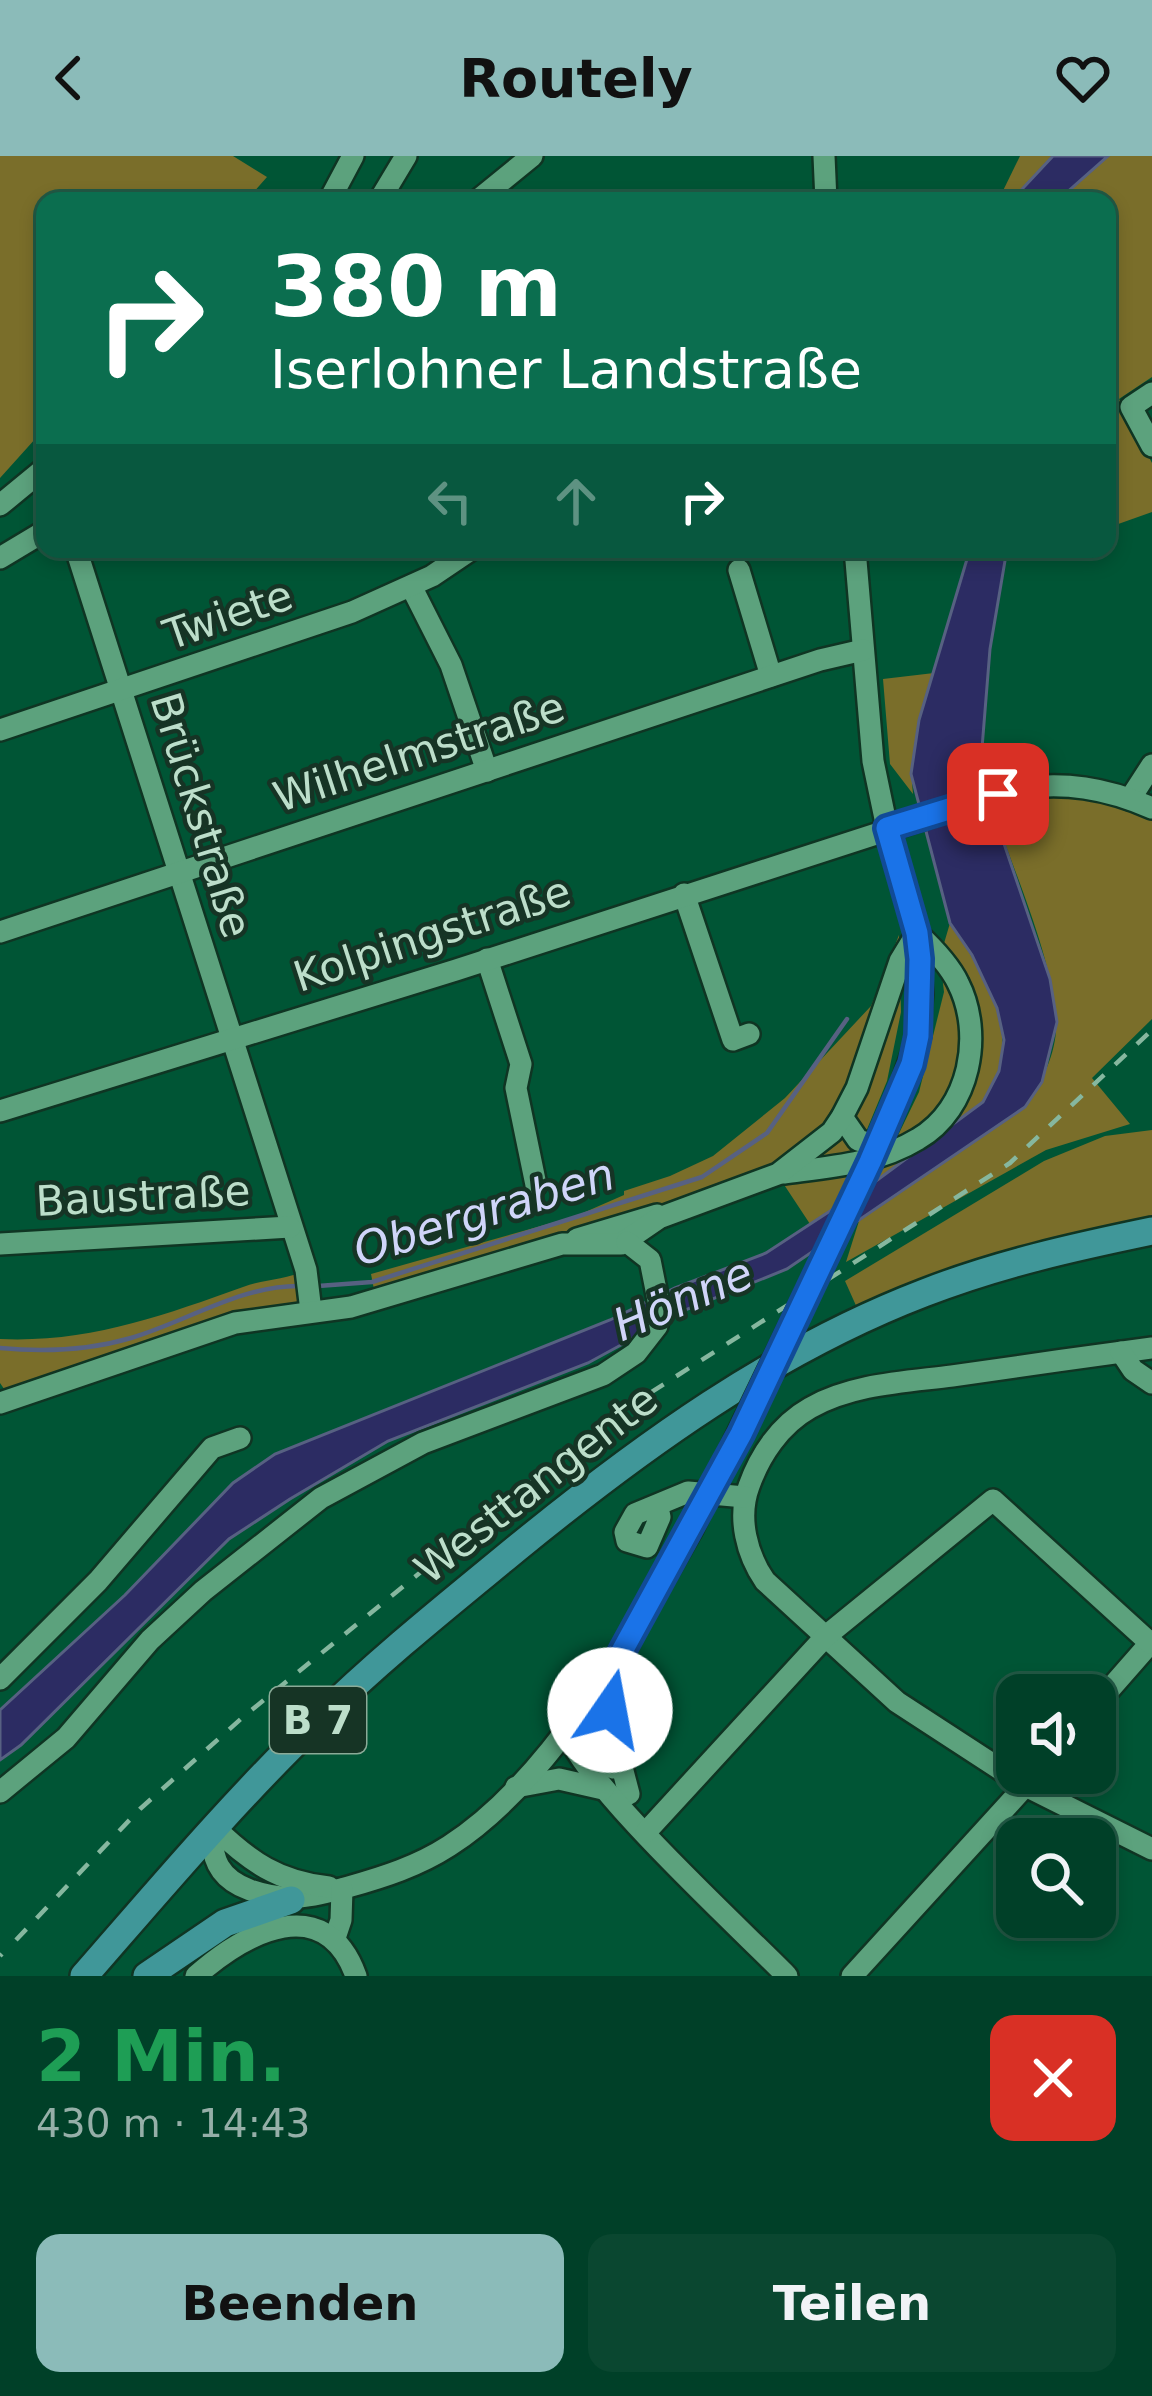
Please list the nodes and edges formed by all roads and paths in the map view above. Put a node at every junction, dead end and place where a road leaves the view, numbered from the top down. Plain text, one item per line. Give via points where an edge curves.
1 (370, 156) edge
2 (406, 156) edge
3 (532, 156) edge
4 (824, 156) edge
5 (351, 162) edge
6 (334, 192) edge
7 (384, 192) edge
8 (496, 192) edge
9 (826, 192) edge
10 (1152, 393) edge
11 (1152, 446) edge
12 (36, 476) edge
13 (0, 506) edge
14 (36, 536) edge
15 (0, 558) edge
16 (79, 558) edge
17 (457, 558) edge
18 (856, 558) edge
19 (739, 570) dead end
20 (411, 586) junction
21 (863, 650) junction
22 (771, 676) junction
23 (122, 692) junction
24 (0, 730) edge
25 (1152, 765) edge
26 (487, 771) junction
27 (1130, 799) junction
28 (1152, 808) edge
29 (887, 828) junction
30 (177, 873) junction
31 (684, 894) junction
32 (0, 932) edge
33 (917, 933) junction
34 (487, 959) junction
35 (749, 1034) dead end
36 (230, 1040) junction
37 (0, 1111) edge
38 (842, 1117) junction
39 (893, 1151) junction
40 (778, 1174) junction
41 (536, 1185) dead end
42 (675, 1212) junction
43 (290, 1227) junction
44 (1152, 1231) edge
45 (627, 1242) junction
46 (0, 1244) edge
47 (562, 1244) junction
48 (311, 1311) junction
49 (1152, 1348) edge
50 (1140, 1368) edge
51 (0, 1403) edge
52 (240, 1438) dead end
53 (745, 1497) junction
54 (658, 1507) dead end
55 (826, 1636) junction
56 (1151, 1642) edge
57 (621, 1653) junction
58 (0, 1679) edge
59 (1116, 1682) edge
60 (566, 1728) junction
61 (996, 1759) edge
62 (516, 1788) junction
63 (604, 1790) junction
64 (0, 1792) edge
65 (628, 1794) junction
66 (1017, 1794) edge
67 (1057, 1794) edge
68 (214, 1827) junction
69 (646, 1832) junction
70 (1152, 1849) edge
71 (342, 1889) junction
72 (291, 1900) junction
73 (334, 1938) junction
74 (84, 1976) edge
75 (147, 1976) edge
76 (196, 1976) edge
77 (356, 1976) edge
78 (787, 1976) edge
79 (852, 1976) edge

1 - 5 street
2 - 7 street
3 - 8 street
4 - 9 street
5 - 6 street
10 - 11 street via 1131,407
12 - 13 street
14 - 15 street
16 - 23 street, Brückstraße
17 - 20 street, Twiete
18 - 21 street
19 - 22 street
20 - 23 street, Twiete
20 - 26 street via 451,665
21 - 22 street, Wilhelmstraße
21 - 29 street
22 - 26 street, Wilhelmstraße
23 - 24 street, Twiete
23 - 30 street, Brückstraße
25 - 27 street
26 - 30 street, Wilhelmstraße
27 - 28 street, Kolpingstraße
27 - 29 street, Kolpingstraße via 1060,784
29 - 31 street, Kolpingstraße
29 - 33 street
30 - 32 street, Wilhelmstraße
30 - 36 street, Brückstraße
31 - 34 street, Kolpingstraße
31 - 35 street via 733,1040
33 - 38 street
33 - 39 street via 956,978 970,1053 951,1108 921,1138
33 - 57 street, bridge via 922,993 912,1064 890,1119 692,1529
34 - 36 street, Kolpingstraße
34 - 41 street via 521,1064 516,1088
36 - 37 street, Kolpingstraße
36 - 43 street, Brückstraße
38 - 39 street via 858,1140
38 - 40 street
39 - 40 street
40 - 42 street
42 - 45 street
42 - 47 street
43 - 46 street, Baustraße
43 - 48 street, Brückstraße
44 - 68 main road, Westtangente / B 7 via 923,1293 743,1382 611,1474 394,1650
45 - 47 street
45 - 64 street via 650,1260 657,1294 657,1326 636,1353 604,1376 423,1443 286,1522 150,1640 66,1738
47 - 48 street via 388,1297
48 - 51 street via 196,1334
49 - 50 street
50 - 53 street via 879,1386 829,1399 792,1420 764,1453
52 - 58 street via 212,1448
53 - 54 street via 688,1492
53 - 55 street via 749,1558
55 - 56 street via 993,1500
55 - 61 street via 897,1702
55 - 69 street
56 - 59 street
57 - 60 street
57 - 65 street via 610,1721
60 - 62 street
60 - 63 street
60 - 65 street via 595,1741
62 - 63 street via 559,1780
62 - 71 street via 452,1844
63 - 69 street
65 - 69 street
66 - 79 street
67 - 70 street
68 - 71 street via 267,1872
68 - 72 street via 214,1861 223,1874
68 - 74 main road, Westtangente / B 7
69 - 78 street
71 - 72 street
71 - 73 street
72 - 75 main road via 225,1923
73 - 76 street via 317,1927 289,1927 243,1942
73 - 77 street

